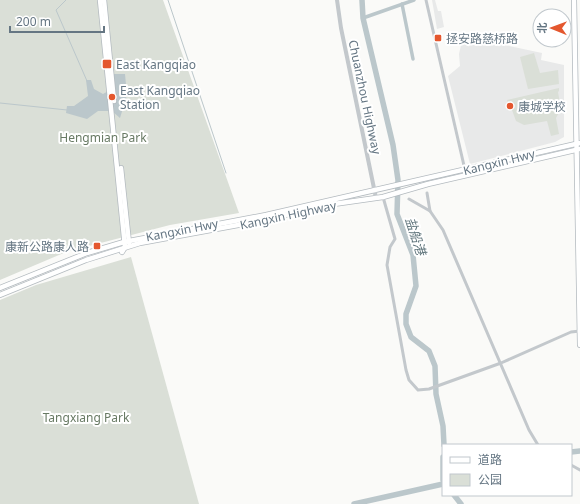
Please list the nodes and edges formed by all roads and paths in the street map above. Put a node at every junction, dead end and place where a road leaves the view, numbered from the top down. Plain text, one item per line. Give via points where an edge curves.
1 (100, 0) edge
2 (104, 0) edge
3 (337, 0) edge
4 (426, 0) edge
5 (574, 0) edge
6 (578, 143) edge
7 (578, 150) edge
8 (465, 170) junction
9 (375, 191) junction
10 (427, 194) dead end
11 (385, 196) junction
12 (376, 198) junction
13 (409, 200) dead end
14 (430, 211) junction
15 (127, 244) junction
16 (122, 252) dead end
17 (0, 288) edge
18 (0, 295) edge
19 (580, 331) edge
20 (580, 345) edge
21 (501, 363) junction
22 (537, 444) edge

1 - 15 main road
2 - 15 main road
3 - 9 street, Chuanzhou Highway
4 - 8 street
5 - 6 main road
6 - 7 main road
6 - 8 main road, Kangxin Hwy
7 - 11 main road, Kangxin Highway
7 - 19 main road
8 - 9 main road, Kangxin Hwy
9 - 12 street, Chuanzhou Highway
9 - 15 main road, Kangxin Hwy
10 - 14 street
11 - 12 main road, Kangxin Highway
11 - 21 street via 395,239 390,247 387,265 409,380 418,390 429,389
12 - 15 main road, Kangxin Highway
13 - 14 street
14 - 21 street via 443,230
15 - 16 main road
15 - 17 main road, Kangxin Hwy via 87,253
15 - 18 main road, Kangxin Highway
19 - 20 main road
19 - 21 street via 571,332
21 - 22 street

